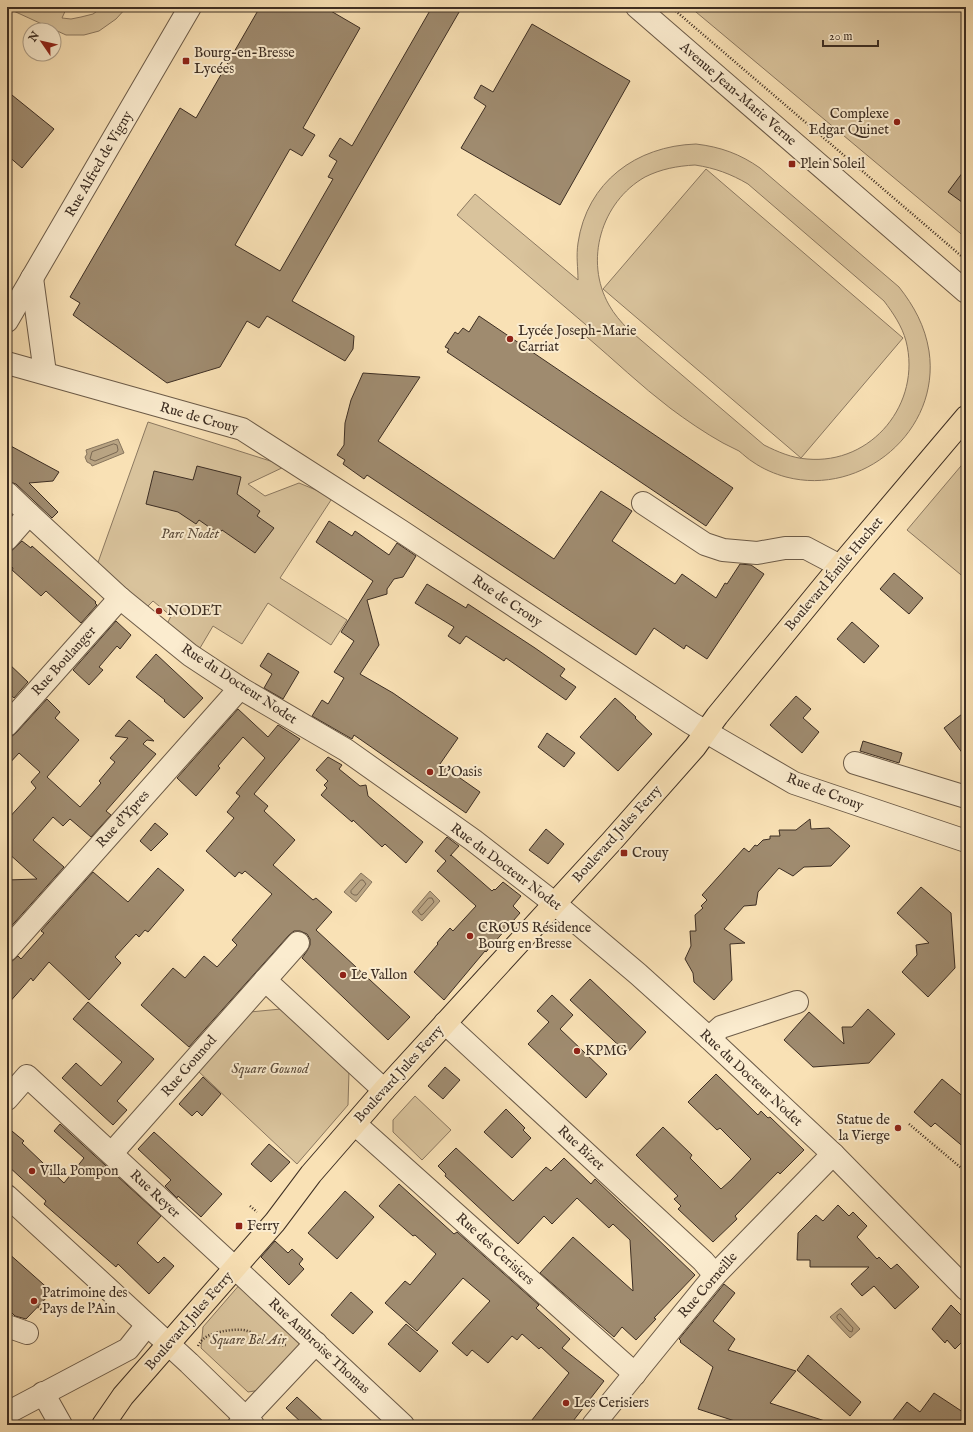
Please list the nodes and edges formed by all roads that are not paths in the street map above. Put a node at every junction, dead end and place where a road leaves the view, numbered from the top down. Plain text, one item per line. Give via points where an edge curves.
1 (190, 7) edge
2 (637, 7) edge
3 (32, 278) junction
4 (966, 292) edge
5 (7, 321) edge
6 (7, 363) edge
7 (45, 373) junction
8 (966, 417) edge
9 (7, 493) edge
10 (643, 503) dead end
11 (29, 514) junction
12 (7, 539) edge
13 (840, 566) junction
14 (120, 598) junction
15 (240, 688) junction
16 (7, 725) edge
17 (705, 732) junction
18 (855, 763) dead end
19 (966, 797) edge
20 (966, 841) edge
21 (554, 903) junction
22 (298, 943) dead end
23 (7, 950) edge
24 (265, 980) junction
25 (797, 1002) dead end
26 (445, 1023) junction
27 (709, 1038) junction
28 (384, 1090) junction
29 (7, 1099) edge
30 (355, 1124) junction
31 (112, 1154) junction
32 (833, 1154) junction
33 (7, 1196) edge
34 (235, 1268) junction
35 (715, 1275) junction
36 (966, 1289) edge
37 (147, 1325) junction
38 (168, 1344) junction
39 (316, 1344) junction
40 (635, 1374) junction
41 (43, 1393) junction
42 (7, 1413) edge
43 (245, 1423) edge
44 (61, 1425) edge
45 (103, 1425) edge
46 (403, 1425) edge
47 (593, 1425) edge

1 - 3 street, Rue Alfred de Vigny
2 - 4 street, Avenue Jean-Marie Verne
3 - 5 street, Rue Alfred de Vigny
3 - 7 street
6 - 7 street, Rue de Crouy
7 - 17 street, Rue de Crouy via 242,429
8 - 13 main road, Boulevard Émile Huchet
9 - 11 street, Rue du Docteur Nodet
10 - 13 street via 705,544 723,550 757,554 785,548 806,548
11 - 12 street
11 - 14 street, Rue du Docteur Nodet
13 - 17 main road, Boulevard Émile Huchet
14 - 15 street, Rue du Docteur Nodet via 190,655
14 - 16 street, Rue Boulanger
15 - 21 street, Rue du Docteur Nodet via 346,750 473,840
15 - 23 street, Rue d'Ypres
17 - 20 street, Rue de Crouy via 794,783
17 - 21 main road, Boulevard Jules Ferry via 695,747
18 - 19 street
21 - 26 main road, Boulevard Jules Ferry
21 - 27 street, Rue du Docteur Nodet
22 - 24 street, Rue Gounod
24 - 28 street
24 - 31 street, Rue Gounod
25 - 27 street via 721,1027
26 - 28 main road, Boulevard Jules Ferry
26 - 35 street, Rue Bizet via 703,1261
27 - 32 street, Rue du Docteur Nodet
28 - 30 main road, Boulevard Jules Ferry
29 - 31 street, Rue Reyer via 27,1076
30 - 34 main road, Boulevard Jules Ferry
30 - 40 street, Rue des Cerisiers
31 - 34 street, Rue Reyer
32 - 35 street, Rue Corneille
32 - 36 street, Rue du Docteur Nodet
33 - 37 street
34 - 38 main road, Boulevard Jules Ferry
34 - 39 street, Rue Ambroise Thomas
35 - 40 street, Rue Corneille
37 - 38 street
37 - 41 street via 128,1349
38 - 43 street
38 - 45 main road, Boulevard Jules Ferry via 123,1396
39 - 43 street
39 - 46 street, Rue Ambroise Thomas
40 - 47 street, Rue Corneille
41 - 42 street
41 - 44 street

